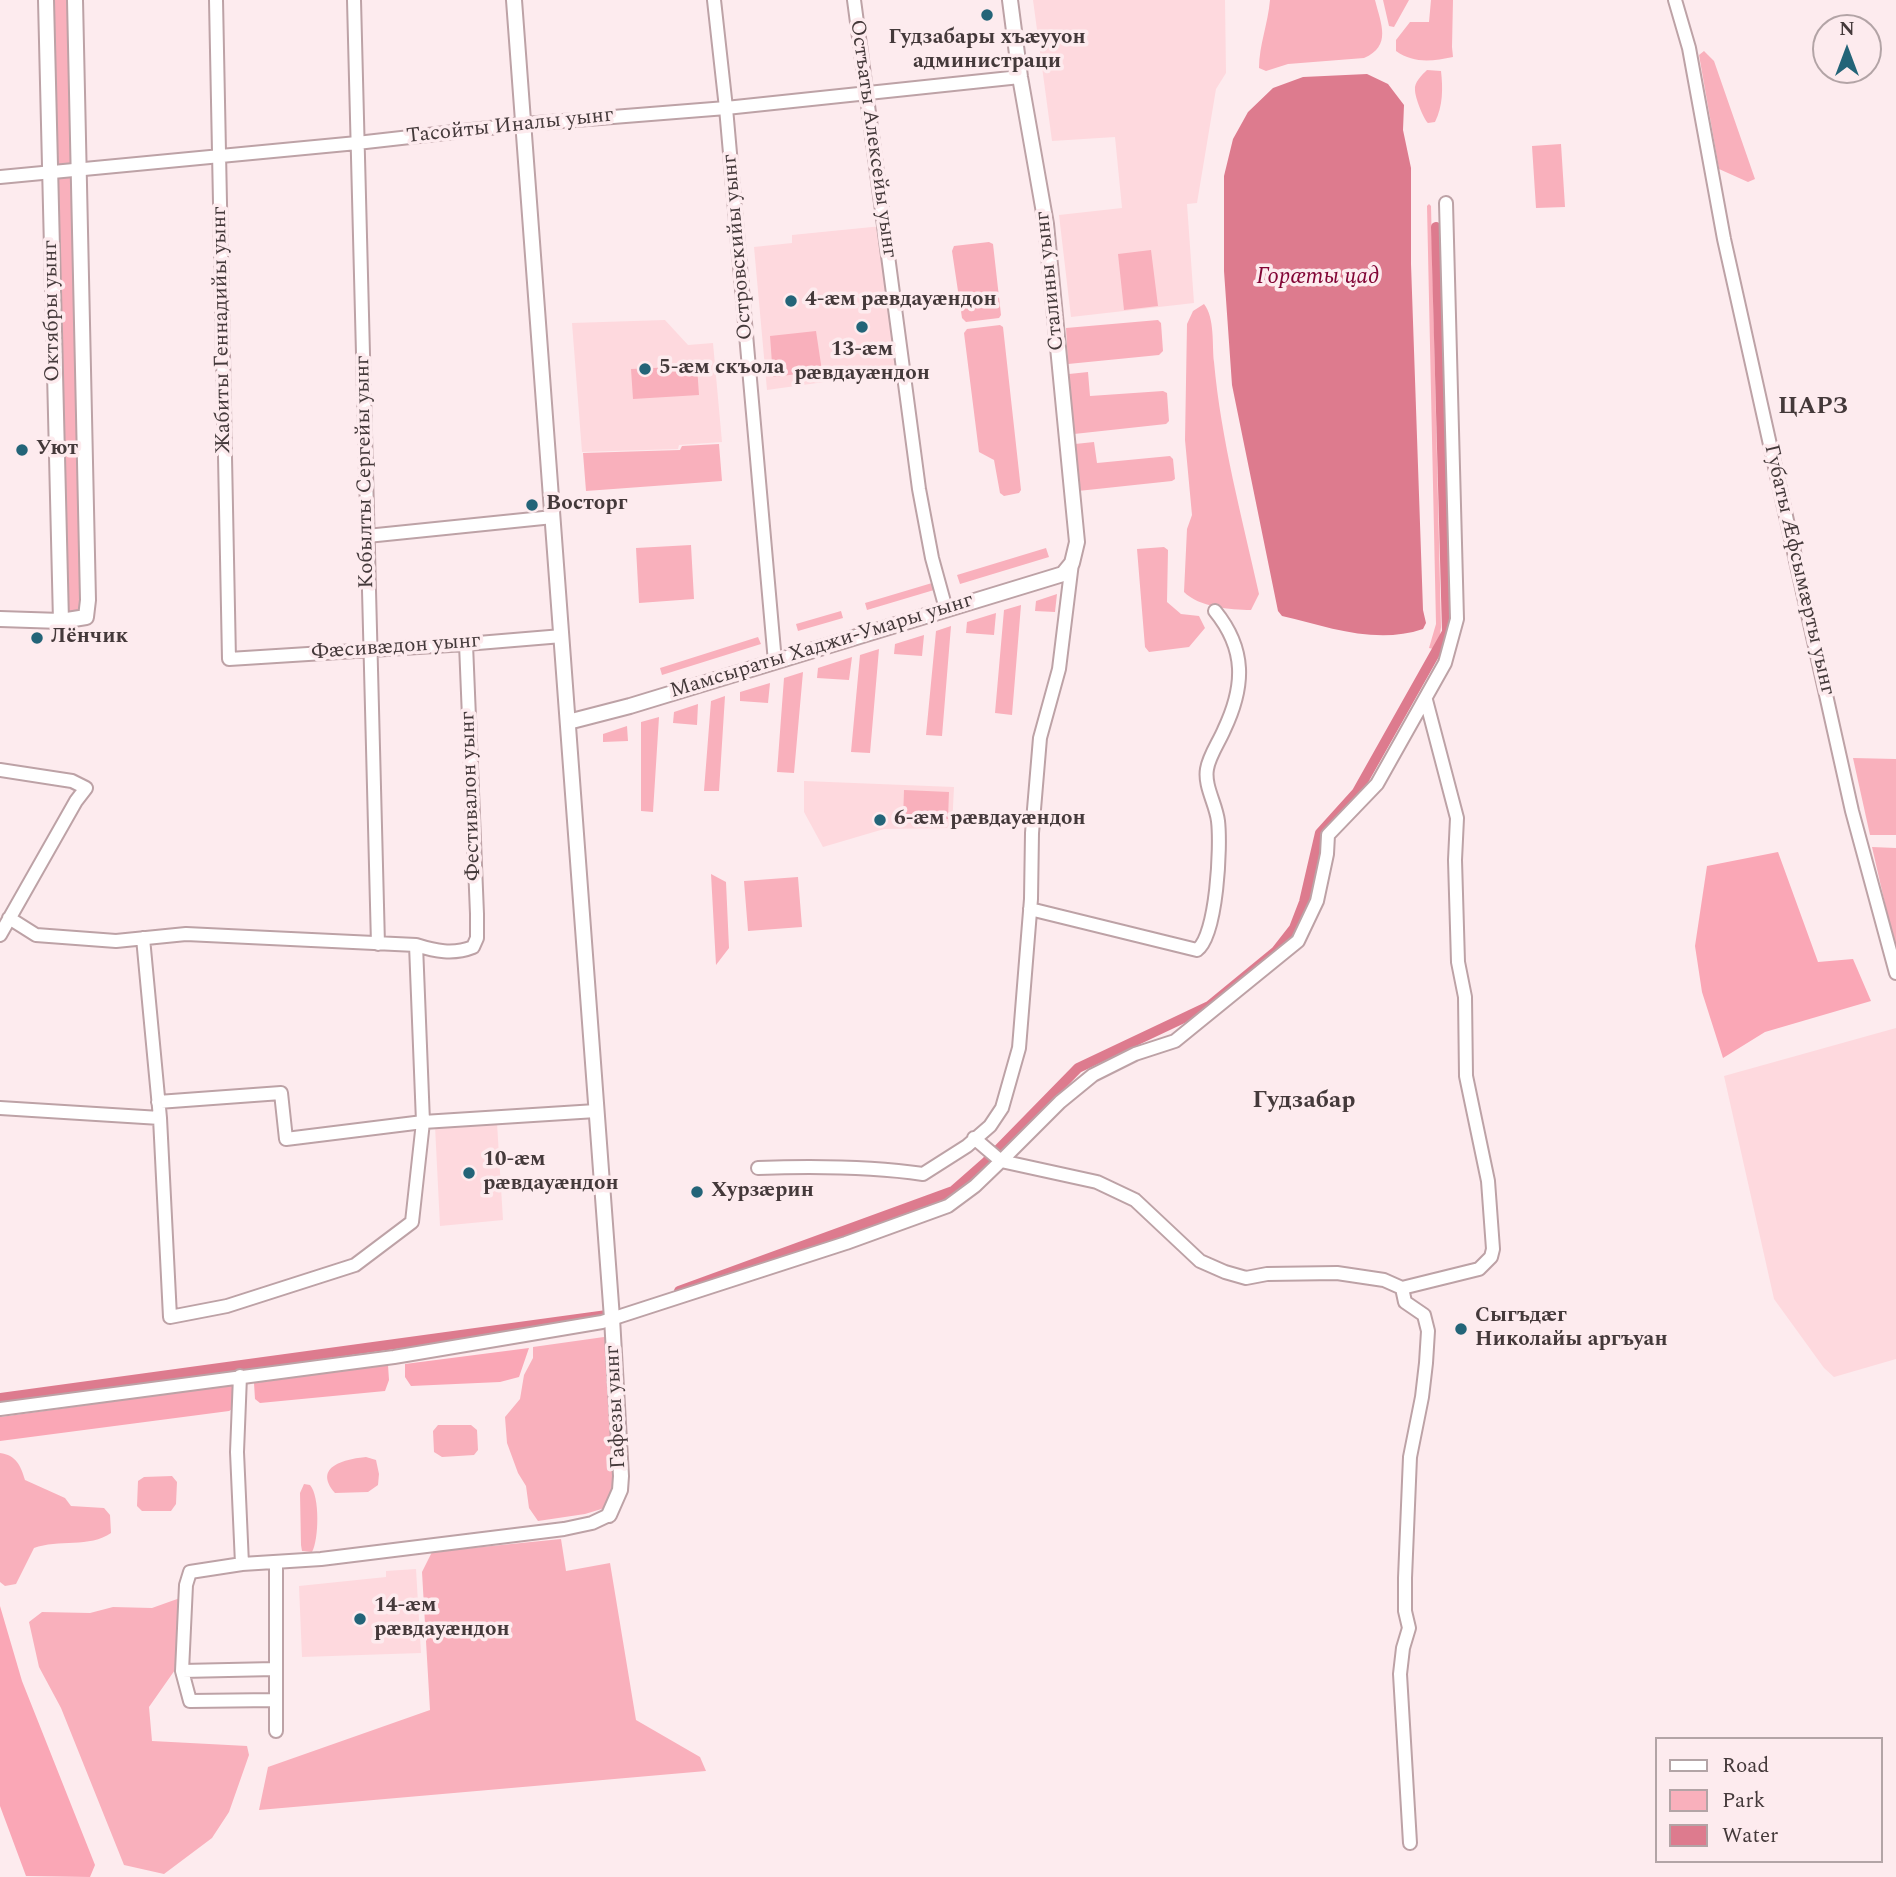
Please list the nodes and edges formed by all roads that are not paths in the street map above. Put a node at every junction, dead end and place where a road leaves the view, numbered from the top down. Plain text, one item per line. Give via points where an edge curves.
1 (46, 0) edge
2 (75, 0) edge
3 (216, 0) edge
4 (354, 0) edge
5 (514, 0) edge
6 (714, 0) edge
7 (854, 0) edge
8 (1010, 0) edge
9 (1675, 0) edge
10 (1020, 77) junction
11 (865, 93) junction
12 (726, 108) junction
13 (525, 124) junction
14 (358, 143) junction
15 (220, 156) junction
16 (79, 170) junction
17 (50, 173) junction
18 (0, 177) edge
19 (1446, 202) dead end
20 (553, 517) junction
21 (367, 536) junction
22 (1072, 563) junction
23 (946, 609) junction
24 (1215, 611) dead end
25 (0, 619) edge
26 (61, 621) junction
27 (562, 636) junction
28 (466, 644) junction
29 (370, 650) junction
30 (229, 659) joint
31 (775, 662) junction
32 (1426, 700) junction
33 (568, 722) junction
34 (0, 770) edge
35 (1030, 909) junction
36 (9, 918) junction
37 (0, 935) edge
38 (143, 938) junction
39 (378, 944) junction
40 (416, 944) junction
41 (1896, 973) edge
42 (158, 1102) junction
43 (0, 1108) edge
44 (596, 1111) junction
45 (160, 1118) junction
46 (423, 1122) junction
47 (977, 1141) junction
48 (999, 1160) junction
49 (758, 1168) dead end
50 (1402, 1289) junction
51 (612, 1318) junction
52 (240, 1376) junction
53 (0, 1409) edge
54 (609, 1515) joint
55 (276, 1562) junction
56 (242, 1564) junction
57 (275, 1669) junction
58 (182, 1671) junction
59 (275, 1700) junction
60 (276, 1731) dead end
61 (1410, 1843) dead end

1 - 17 street, Октябры уынг
2 - 16 street, Октябры уынг
3 - 15 street, Жабиты Геннадийы уынг
4 - 14 street, Кобылты Сергейы уынг
5 - 13 street
6 - 12 street, Островскийы уынг
7 - 11 street, Остъаты Алексейы уынг
8 - 10 street, Сталины уынг
9 - 41 street, Губаты Æфсымæрты уынг via 1849,797
10 - 11 street, Тасойты Иналы уынг
10 - 22 street, Сталины уынг via 1046,225 1077,542
11 - 12 street, Тасойты Иналы уынг
11 - 23 street, Остъаты Алексейы уынг via 919,489
12 - 13 street, Тасойты Иналы уынг
12 - 31 street, Островскийы уынг
13 - 14 street, Тасойты Иналы уынг
13 - 20 street
14 - 15 street, Тасойты Иналы уынг
14 - 21 street, Кобылты Сергейы уынг
15 - 16 street, Тасойты Иналы уынг
15 - 30 street, Жабиты Геннадийы уынг
16 - 17 street, Тасойты Иналы уынг
16 - 26 street, Октябры уынг via 88,586 86,617
17 - 18 street, Тасойты Иналы уынг
17 - 26 street, Октябры уынг
19 - 32 street via 1457,618 1445,663
20 - 21 street
20 - 27 street
21 - 29 street, Кобылты Сергейы уынг
22 - 23 street, Мамсыраты Хаджи-Умары уынг via 1063,574
22 - 35 street via 1059,669 1040,738
23 - 31 street, Мамсыраты Хаджи-Умары уынг
24 - 35 street via 1236,646 1238,687 1207,768 1219,834 1216,893 1203,946 1197,950
25 - 26 street
27 - 28 street, Фæсивæдон уынг
27 - 33 street
28 - 29 street, Фæсивæдон уынг
28 - 40 street, Фестивалон уынг via 477,938 472,947 462,951 437,952
29 - 30 street, Фæсивæдон уынг
29 - 39 street, Кобылты Сергейы уынг
31 - 33 street, Мамсыраты Хаджи-Умары уынг
32 - 48 street via 1377,784 1328,835 1317,901 1298,941 1175,1041 1093,1075
32 - 50 street via 1457,818 1457,950 1465,998 1466,1076 1488,1181 1493,1249 1491,1258 1479,1269
33 - 44 street
34 - 36 street via 72,781 86,788
35 - 47 street via 1019,1048 1002,1108
36 - 37 street
36 - 38 street via 36,935 116,941
38 - 39 street via 186,934
38 - 42 street
39 - 40 street
40 - 46 street
42 - 45 street
42 - 46 street via 281,1093 286,1139
43 - 45 street
44 - 46 street
44 - 51 street
45 - 46 street via 170,1317 227,1306 355,1265 412,1222
47 - 48 street
47 - 49 street via 923,1174 872,1167
48 - 50 street via 1097,1182 1135,1200 1200,1261 1225,1272 1246,1278 1337,1273 1384,1280
48 - 51 street via 948,1206
50 - 61 street via 1405,1302 1424,1315 1429,1331 1410,1457 1405,1578 1409,1628 1400,1674
51 - 52 street, Гафезы уынг via 394,1357
51 - 54 street, Гафезы уынг via 621,1476
52 - 53 street, Гафезы уынг
52 - 56 street via 237,1452
54 - 55 street, Гафезы уынг via 564,1529
55 - 56 street, Гафезы уынг
55 - 57 street
56 - 58 street, Гафезы уынг via 190,1572
57 - 58 street
57 - 59 street
58 - 59 street, Гафезы уынг via 190,1702
59 - 60 street

